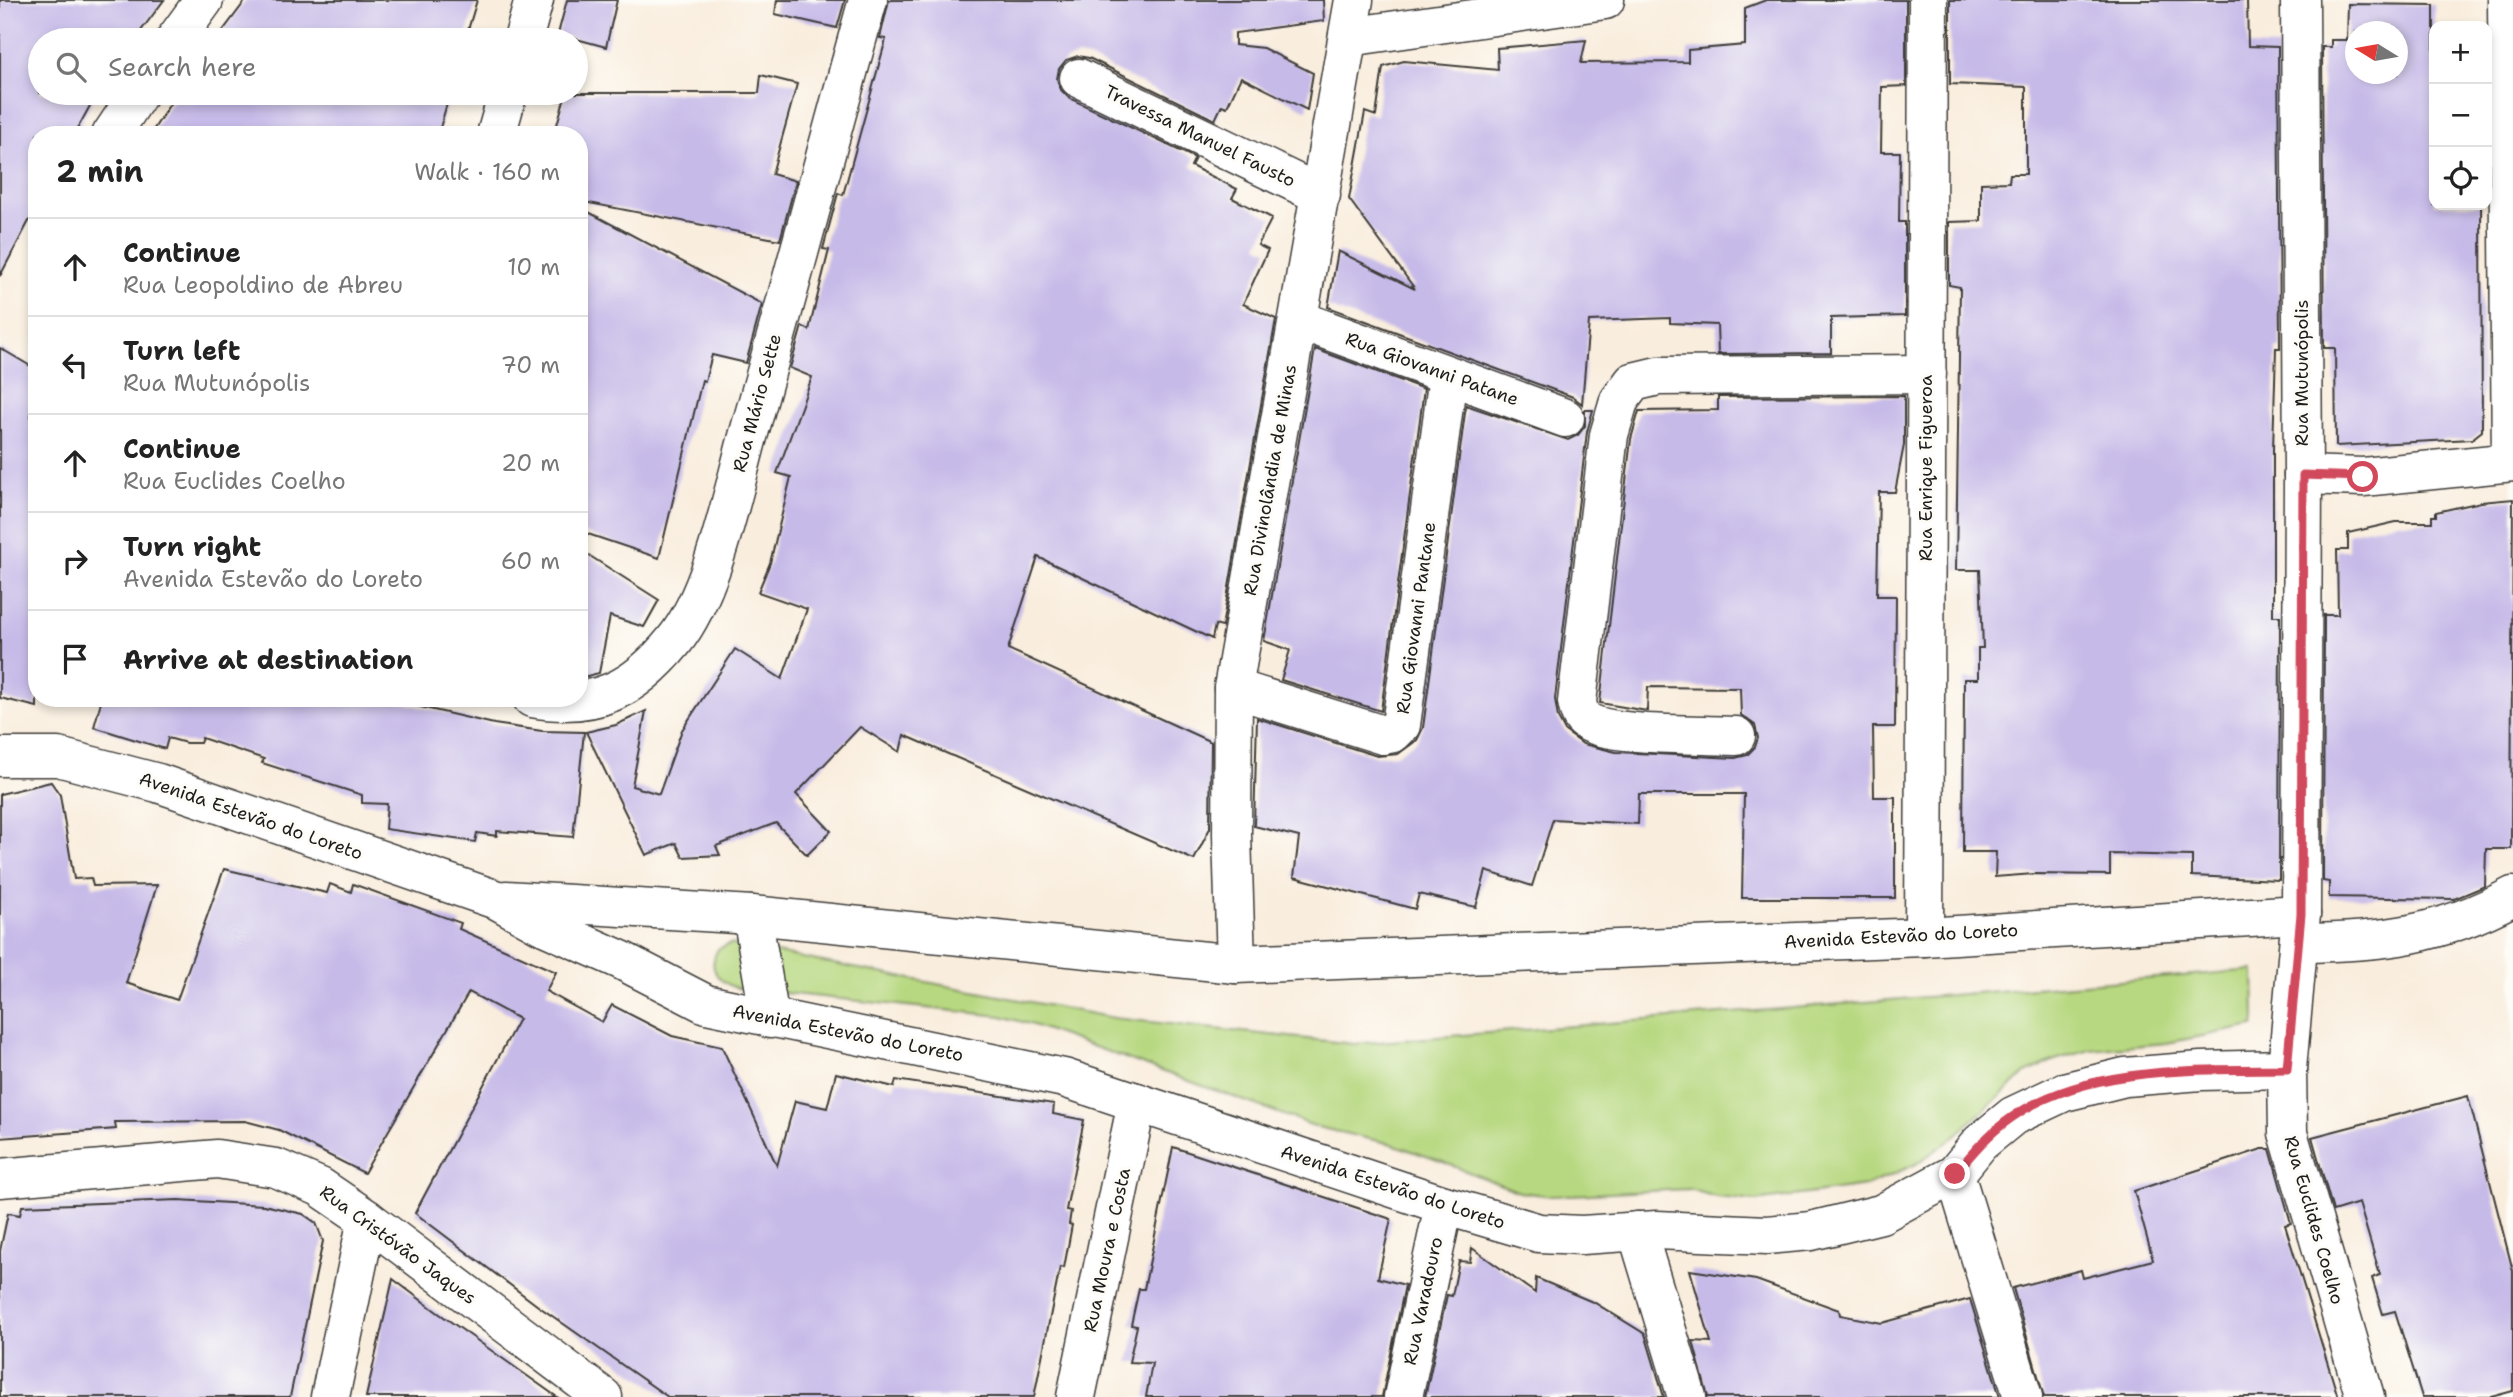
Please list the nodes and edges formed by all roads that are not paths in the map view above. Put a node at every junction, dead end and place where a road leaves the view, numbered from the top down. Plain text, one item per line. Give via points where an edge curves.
1 (205, 0) edge
2 (534, 0) edge
3 (867, 0) edge
4 (1354, 0) edge
5 (1605, 0) edge
6 (1928, 0) edge
7 (2300, 0) edge
8 (2507, 0) edge
9 (184, 28) edge
10 (526, 28) edge
11 (1348, 37) junction
12 (1079, 78) dead end
13 (2509, 92) edge
14 (131, 105) edge
15 (505, 105) edge
16 (117, 126) edge
17 (499, 126) edge
18 (1321, 195) junction
19 (1299, 320) junction
20 (1927, 374) junction
21 (1448, 376) junction
22 (1565, 418) dead end
23 (2512, 462) edge
24 (2303, 475) junction
25 (1233, 688) junction
26 (588, 701) edge
27 (1737, 736) dead end
28 (0, 757) edge
29 (2513, 896) edge
30 (497, 900) junction
31 (752, 915) junction
32 (2300, 928) junction
33 (1924, 937) junction
34 (1236, 964) junction
35 (770, 1019) junction
36 (2287, 1069) junction
37 (1137, 1102) junction
38 (1955, 1174) junction
39 (0, 1178) edge
40 (1444, 1205) junction
41 (367, 1219) junction
42 (1637, 1231) junction
43 (330, 1397) edge
44 (603, 1397) edge
45 (1076, 1397) edge
46 (1403, 1397) edge
47 (1687, 1397) edge
48 (2023, 1397) edge
49 (2365, 1397) edge

1 - 9 street
2 - 10 street
3 - 26 street, Rua Mário Sette via 701,595 675,639 633,684
4 - 11 street, Rua Divinolândia de Minas
5 - 11 street
6 - 20 street, Rua Enrique Figueroa
7 - 24 street, Rua Mutunópolis
8 - 13 street
11 - 18 street, Rua Divinolândia de Minas
12 - 18 street, Travessa Manuel Fausto
13 - 23 street
14 - 16 street
15 - 17 street
18 - 19 street, Rua Divinolândia de Minas
19 - 21 street, Rua Giovanni Patane
19 - 25 street, Rua Divinolândia de Minas
20 - 27 street via 1658,376 1633,382 1619,401 1609,435 1577,702 1581,716 1612,729
20 - 33 street, Rua Enrique Figueroa
21 - 22 street, Rua Giovanni Patane
21 - 25 street, Rua Giovanni Pantane via 1401,724 1393,733 1383,735
23 - 24 street via 2363,477
24 - 32 street, Rua Mutunópolis
25 - 34 street, Rua Divinolândia de Minas
28 - 30 street, Avenida Estevão do Loreto via 58,757 158,783
29 - 32 street, Avenida Estevão do Loreto via 2466,920 2429,932 2374,940
30 - 31 street, Avenida Estevão do Loreto
30 - 35 street, Avenida Estevão do Loreto via 706,1004
31 - 34 street, Avenida Estevão do Loreto
31 - 35 street
32 - 33 street, Avenida Estevão do Loreto
32 - 36 street, Rua Euclides Coelho
33 - 34 street, Avenida Estevão do Loreto
35 - 37 street, Avenida Estevão do Loreto via 1014,1066
36 - 38 street, Avenida Estevão do Loreto via 2124,1077 2064,1092 2013,1116 1980,1143
36 - 49 street, Rua Euclides Coelho via 2288,1133
37 - 40 street, Avenida Estevão do Loreto
37 - 45 street, Rua Moura e Costa
38 - 42 street, Avenida Estevão do Loreto via 1881,1214 1811,1231 1767,1235
38 - 48 street
39 - 41 street, Rua Cristóvão Jaques via 217,1159 276,1168 320,1187
40 - 42 street, Avenida Estevão do Loreto via 1539,1233
40 - 46 street, Rua Varadouro
41 - 43 street
41 - 44 street, Rua Cristóvão Jaques
42 - 47 street

